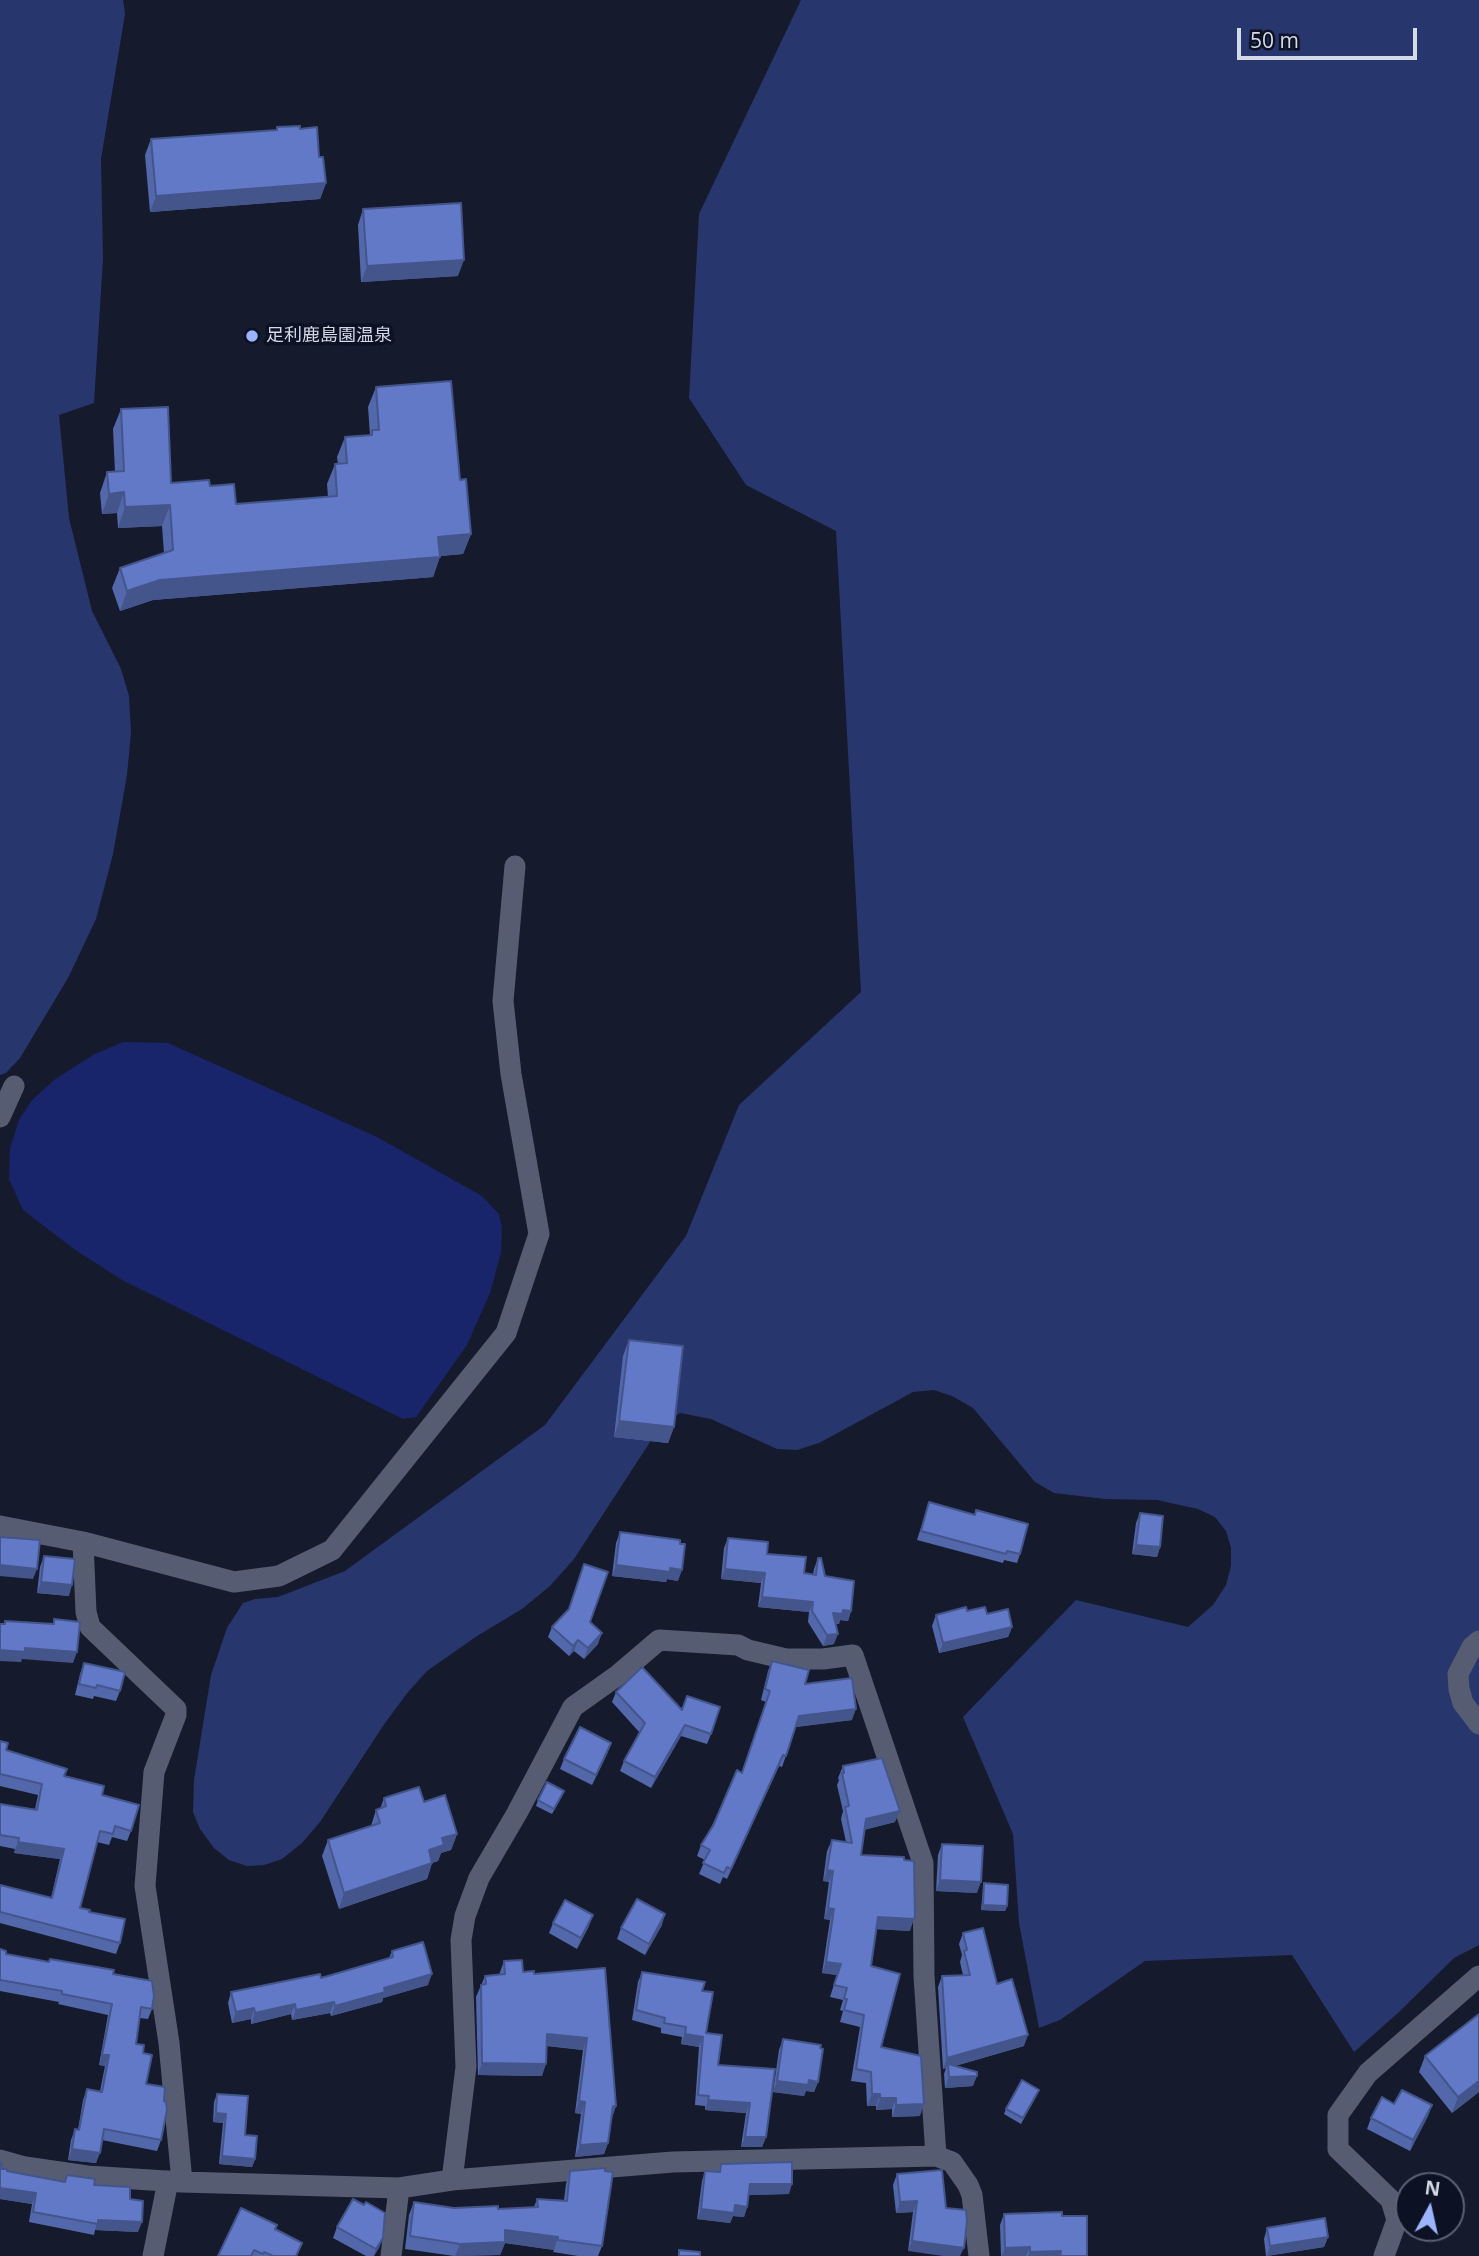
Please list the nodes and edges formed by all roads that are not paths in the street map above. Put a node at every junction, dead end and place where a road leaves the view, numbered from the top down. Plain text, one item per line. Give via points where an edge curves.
1 (515, 866) dead end
2 (15, 1086) dead end
3 (0, 1117) edge
4 (0, 1526) edge
5 (83, 1542) junction
6 (1479, 1641) edge
7 (1479, 1724) edge
8 (1479, 1976) edge
9 (936, 2156) junction
10 (0, 2160) edge
11 (452, 2180) junction
12 (175, 2181) junction
13 (398, 2188) junction
14 (153, 2256) edge
15 (391, 2256) edge
16 (979, 2256) edge
17 (1384, 2256) edge

1 - 5 street via 503,1001 539,1234 506,1333 332,1550 279,1576 233,1582
2 - 3 street
4 - 5 street
5 - 12 street via 90,1627 176,1709 154,1772 145,1886 169,2043
6 - 7 street via 1458,1674 1463,1703
8 - 17 street via 1368,2073 1338,2115 1338,2149 1391,2200 1397,2220
9 - 11 street via 673,2162
9 - 11 street via 923,1976 923,1863 853,1656 786,1659 738,1645 659,1640 573,1707 479,1878 461,1940 466,2067
9 - 16 street via 952,2162 968,2185
10 - 12 street via 87,2176
11 - 13 street
12 - 13 street
12 - 14 street
13 - 15 street

